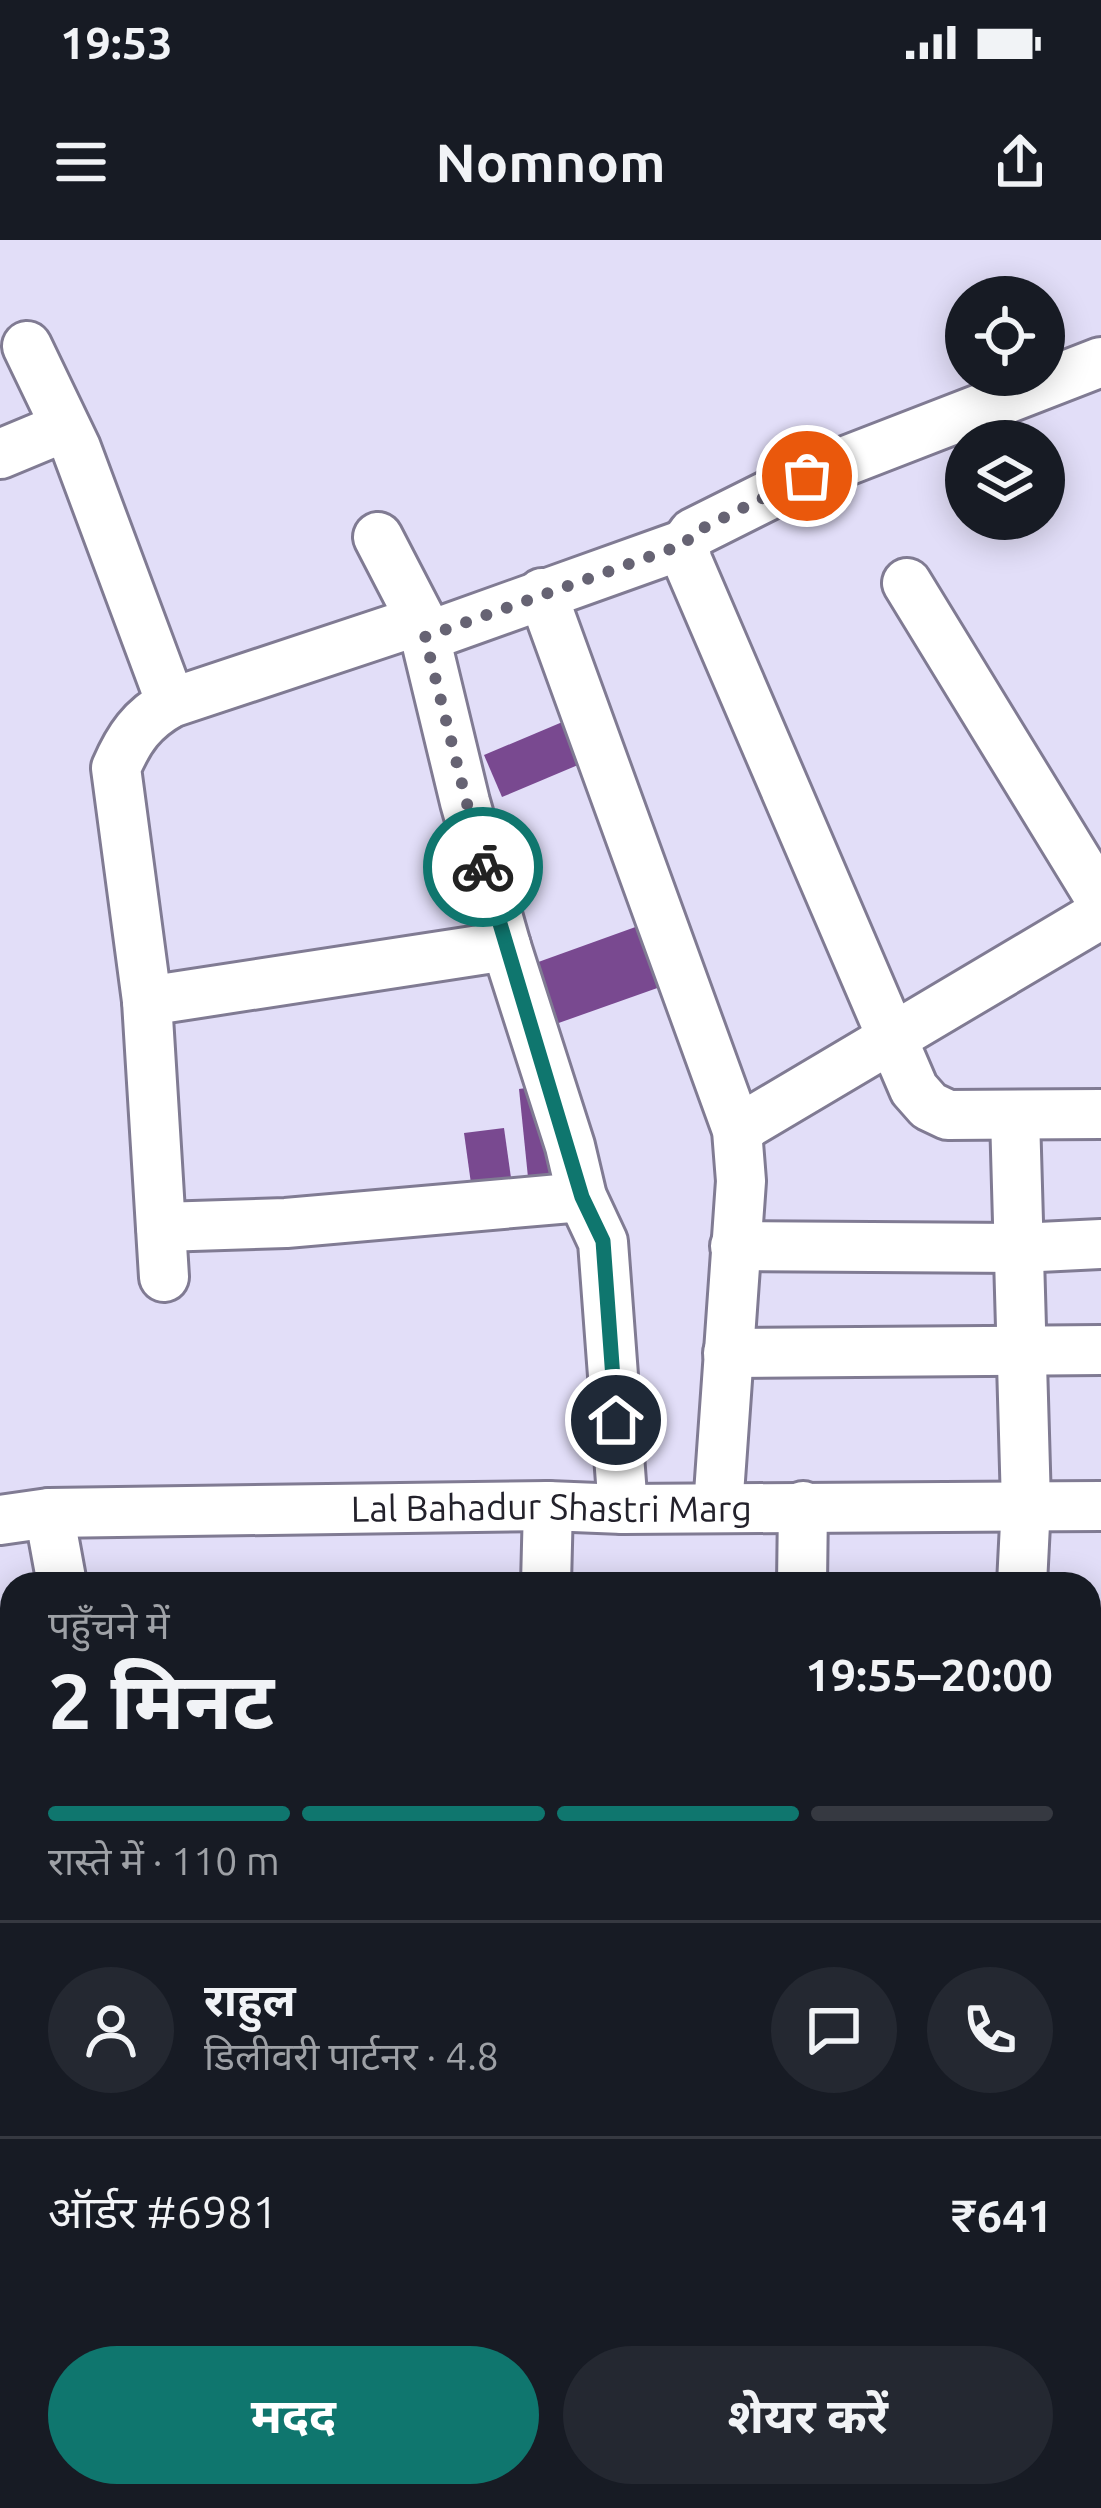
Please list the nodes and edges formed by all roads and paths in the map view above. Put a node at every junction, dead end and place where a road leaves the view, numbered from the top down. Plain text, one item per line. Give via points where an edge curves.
1 (28, 346) dead end
2 (1101, 362) edge
3 (65, 427) junction
4 (0, 454) edge
5 (378, 537) dead end
6 (685, 544) junction
7 (907, 583) dead end
8 (542, 593) junction
9 (423, 629) junction
10 (171, 703) junction
11 (1101, 900) edge
12 (1101, 914) edge
13 (506, 946) junction
14 (147, 1001) junction
15 (890, 1040) junction
16 (1101, 1114) edge
17 (1015, 1115) junction
18 (737, 1130) junction
19 (582, 1197) junction
20 (161, 1227) junction
21 (1101, 1244) edge
22 (735, 1246) junction
23 (1019, 1248) junction
24 (164, 1277) dead end
25 (1101, 1350) edge
26 (1021, 1351) junction
27 (728, 1353) junction
28 (1026, 1504) junction
29 (548, 1506) junction
30 (802, 1506) junction
31 (1101, 1506) edge
32 (718, 1508) junction
33 (622, 1509) junction
34 (49, 1513) junction
35 (0, 1520) edge
36 (60, 1572) edge
37 (546, 1572) edge
38 (802, 1572) edge
39 (1023, 1572) edge

1 - 3 street
2 - 6 street via 807,476
3 - 4 street
3 - 10 street
5 - 9 street
6 - 8 street
6 - 15 street
7 - 11 street
8 - 9 street
8 - 18 street
9 - 10 street
9 - 13 street
10 - 14 street via 148,716 116,768
12 - 15 street
13 - 14 street
13 - 19 street
14 - 20 street
15 - 17 street via 929,1106 948,1115
15 - 18 street
16 - 17 street
17 - 23 street
18 - 22 street
19 - 20 street
19 - 33 street via 603,1241
20 - 24 street
21 - 23 street
22 - 23 street
22 - 27 street
23 - 26 street
25 - 26 street
26 - 27 street
26 - 28 street
27 - 32 street
28 - 30 street, Lal Bahadur Shastri Marg
28 - 31 street, Lal Bahadur Shastri Marg
28 - 39 street
29 - 33 street, Lal Bahadur Shastri Marg
29 - 34 street, Lal Bahadur Shastri Marg
29 - 37 street
30 - 32 street, Lal Bahadur Shastri Marg
30 - 38 street
32 - 33 street, Lal Bahadur Shastri Marg
34 - 35 street, Lal Bahadur Shastri Marg
34 - 36 street

